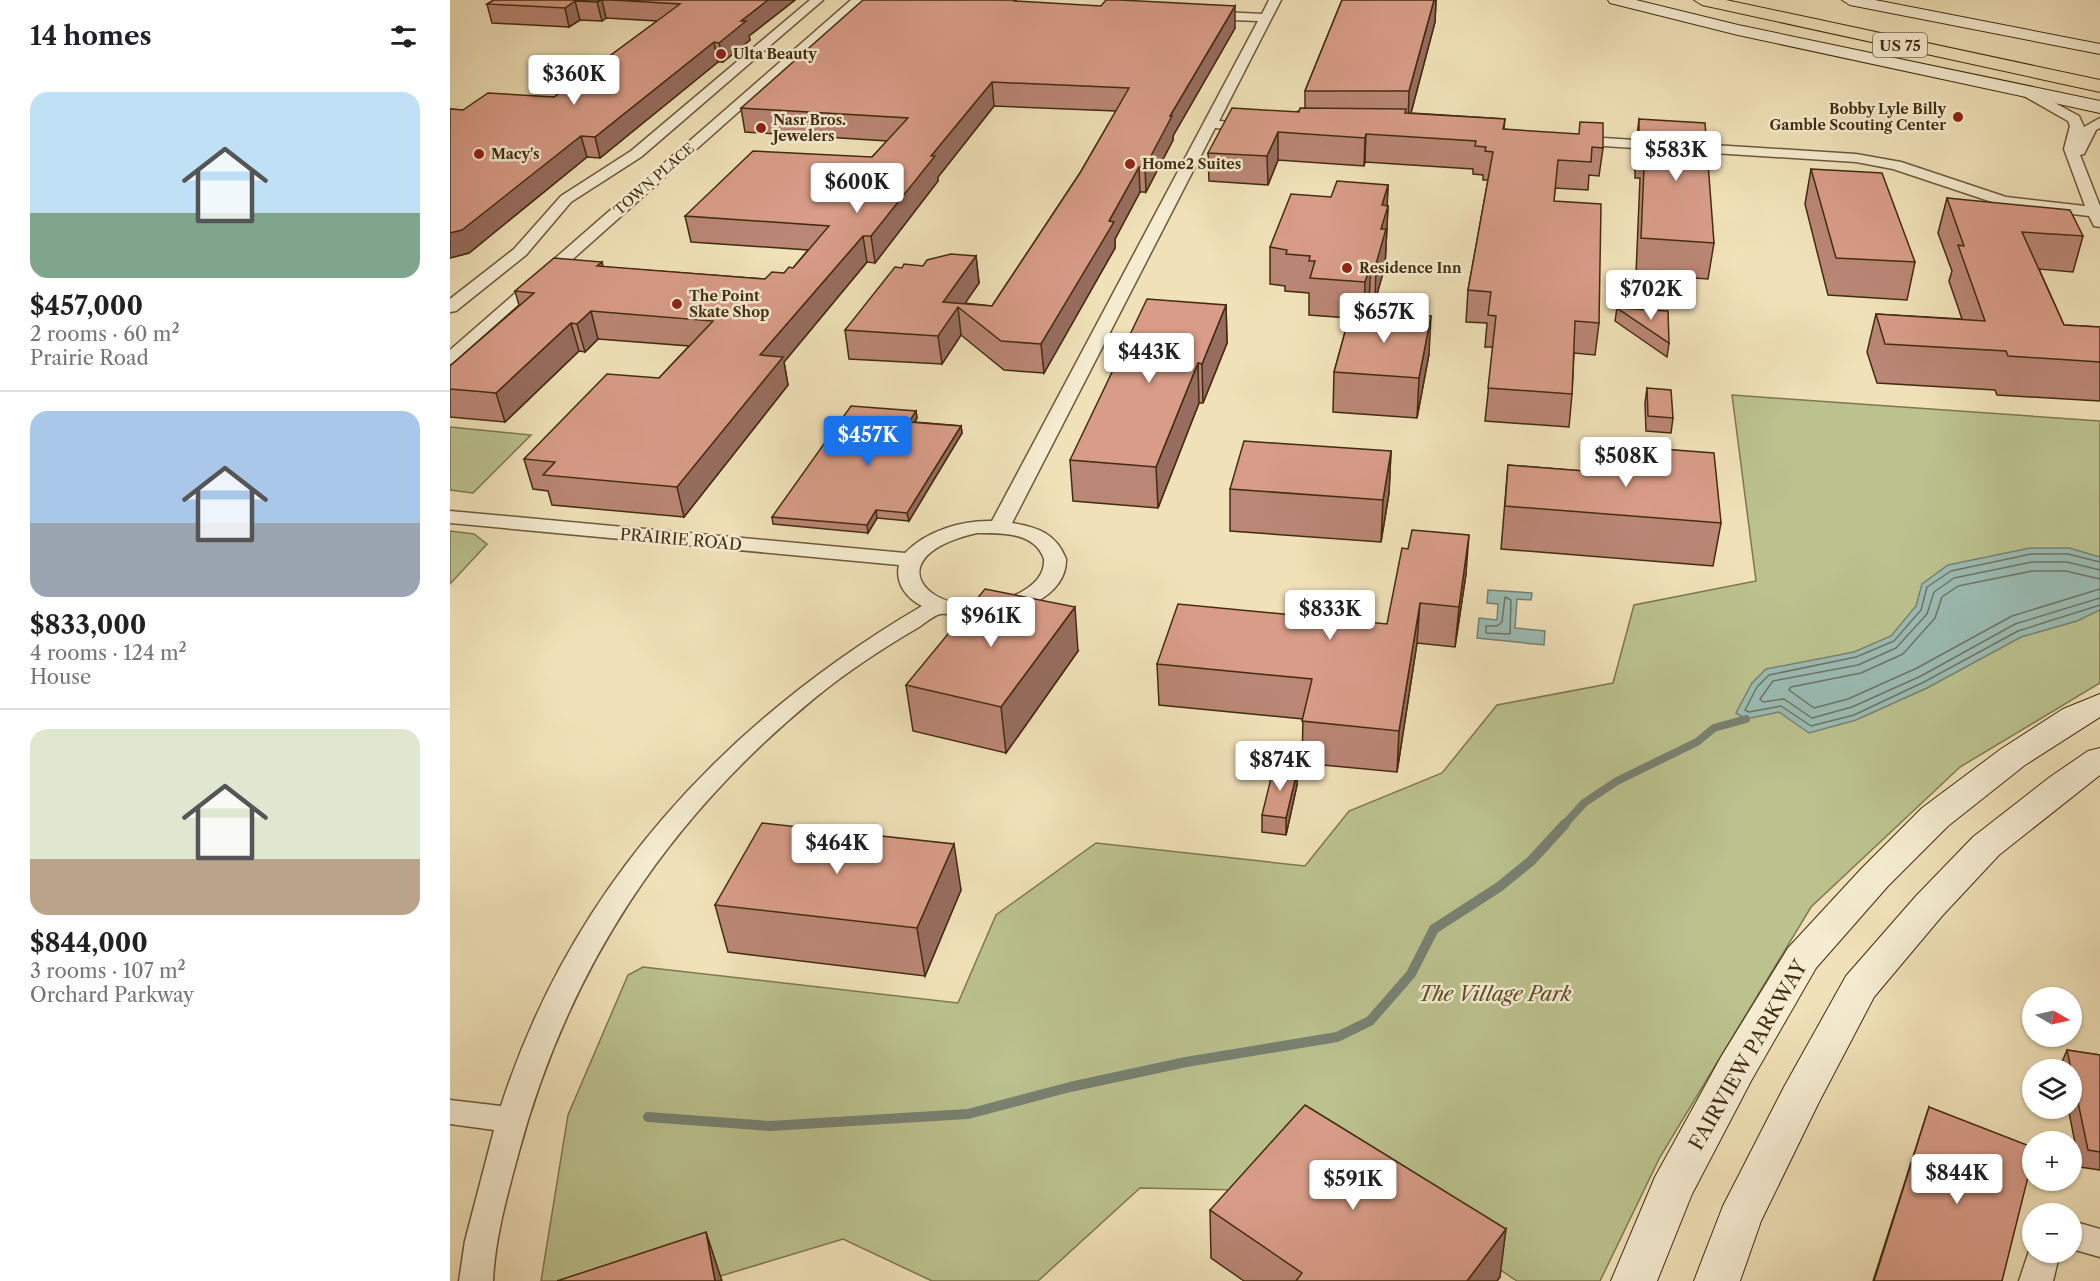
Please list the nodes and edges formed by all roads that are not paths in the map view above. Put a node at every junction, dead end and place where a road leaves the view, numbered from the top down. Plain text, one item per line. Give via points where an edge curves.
1 (817, 0) edge
2 (858, 0) edge
3 (1275, 0) edge
4 (1616, 0) edge
5 (1702, 0) edge
6 (1754, 0) edge
7 (1850, 0) edge
8 (1970, 3) dead end
9 (1195, 14) edge
10 (1266, 18) junction
11 (1951, 21) junction
12 (2100, 50) edge
13 (2100, 73) edge
14 (2100, 86) edge
15 (2029, 93) junction
16 (2100, 107) edge
17 (2100, 122) edge
18 (1210, 124) junction
19 (1266, 127) edge
20 (1558, 140) edge
21 (2076, 157) junction
22 (2097, 219) edge
23 (450, 307) edge
24 (450, 359) edge
25 (450, 517) edge
26 (999, 527) junction
27 (911, 560) junction
28 (938, 606) junction
29 (2100, 704) edge
30 (2100, 759) edge
31 (450, 1112) edge
32 (510, 1120) junction
33 (2082, 1238) edge
34 (2100, 1243) edge
35 (2041, 1263) edge
36 (476, 1281) edge
37 (1634, 1281) edge
38 (1717, 1281) edge
39 (2036, 1281) edge

1 - 23 street, TOWN PLACE via 636,154 566,199 520,252
2 - 24 street, TOWN PLACE
3 - 10 street
4 - 15 street
5 - 14 highway, US 75
6 - 13 highway, US 75
7 - 11 street
8 - 11 street
9 - 10 street
10 - 18 street
11 - 12 street
15 - 16 street
15 - 21 street via 2074,119 2077,126 2071,149
17 - 21 street via 2090,128
18 - 19 street
18 - 26 street
20 - 22 street via 1856,158 1896,165 2004,201
21 - 22 street
25 - 27 street, PRAIRIE ROAD
26 - 27 street via 977,527 937,539
26 - 28 street via 1020,530 1050,547 1055,559 1053,573 1044,586 1008,606 960,610
27 - 28 street via 907,573 911,586
28 - 32 street via 872,645 809,691 748,743 690,803 636,869 588,944 544,1028
29 - 37 street, FAIRVIEW PARKWAY via 2013,757 1935,817 1802,958 1671,1190
30 - 38 street via 1986,846 1860,987 1739,1220
31 - 32 street
32 - 36 street
33 - 34 street
35 - 39 street

